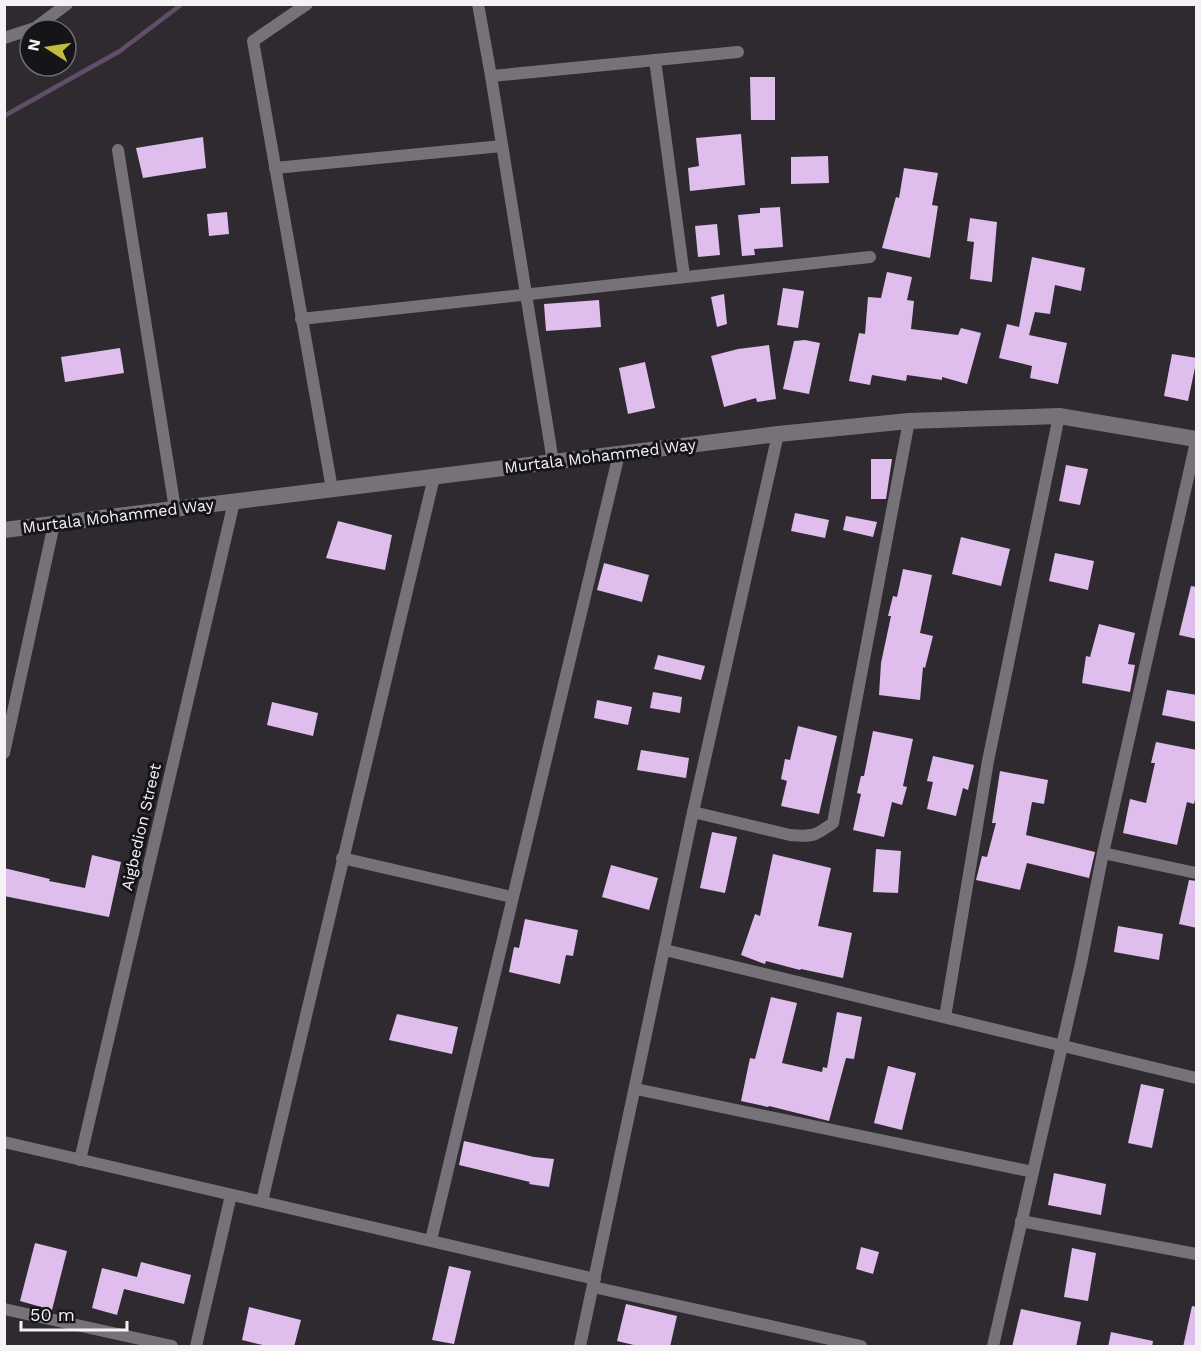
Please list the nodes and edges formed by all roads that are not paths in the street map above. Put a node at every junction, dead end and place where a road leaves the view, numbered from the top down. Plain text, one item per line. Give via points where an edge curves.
1 (67, 4) edge
2 (307, 4) edge
3 (478, 4) edge
4 (4, 38) edge
5 (738, 52) dead end
6 (655, 60) junction
7 (491, 76) junction
8 (502, 146) junction
9 (118, 150) dead end
10 (275, 168) junction
11 (870, 257) dead end
12 (684, 276) junction
13 (525, 294) junction
14 (301, 319) junction
15 (1059, 416) junction
16 (909, 421) junction
17 (778, 434) junction
18 (1197, 441) edge
19 (619, 454) junction
20 (553, 462) junction
21 (434, 477) junction
22 (332, 489) junction
23 (234, 502) junction
24 (175, 509) junction
25 (54, 524) junction
26 (4, 530) edge
27 (4, 753) edge
28 (693, 812) junction
29 (1103, 853) junction
30 (342, 858) junction
31 (1197, 873) edge
32 (512, 897) junction
33 (665, 950) junction
34 (945, 1017) junction
35 (1062, 1046) junction
36 (1197, 1078) edge
37 (636, 1089) junction
38 (4, 1142) edge
39 (80, 1160) junction
40 (1033, 1172) junction
41 (231, 1195) junction
42 (262, 1201) junction
43 (1021, 1221) junction
44 (431, 1240) junction
45 (1197, 1254) edge
46 (594, 1283) junction
47 (4, 1310) edge
48 (172, 1347) edge
49 (196, 1347) edge
50 (580, 1347) edge
51 (861, 1347) edge
52 (993, 1347) edge

1 - 4 street via 35,28
2 - 10 street via 253,40
3 - 7 street
5 - 6 street
6 - 7 street
6 - 12 street
7 - 8 street
8 - 10 street
8 - 13 street
9 - 24 street
10 - 14 street
11 - 12 street
12 - 13 street
13 - 14 street
13 - 20 street
14 - 22 street
15 - 16 street, Murtala Mohammed Way
15 - 18 street, Murtala Mohammed Way
15 - 34 street via 988,761
16 - 17 street, Murtala Mohammed Way
16 - 28 street via 833,823 815,835 790,835
17 - 19 street, Murtala Mohammed Way
17 - 28 street
18 - 29 street
19 - 20 street, Murtala Mohammed Way
19 - 32 street
20 - 21 street, Murtala Mohammed Way
21 - 22 street, Murtala Mohammed Way
21 - 30 street
22 - 23 street, Murtala Mohammed Way
23 - 24 street, Murtala Mohammed Way
23 - 39 street, Aigbedion Street
24 - 25 street, Murtala Mohammed Way
25 - 26 street, Murtala Mohammed Way
25 - 27 street
28 - 33 street
29 - 31 street
29 - 35 street
30 - 32 street
30 - 42 street
32 - 44 street
33 - 34 street
33 - 37 street
34 - 35 street
35 - 36 street
35 - 40 street
37 - 40 street
37 - 46 street
38 - 39 street
39 - 41 street
40 - 43 street
41 - 42 street
41 - 49 street
42 - 44 street
43 - 45 street
43 - 52 street
44 - 46 street
46 - 50 street
46 - 51 street
47 - 48 street

